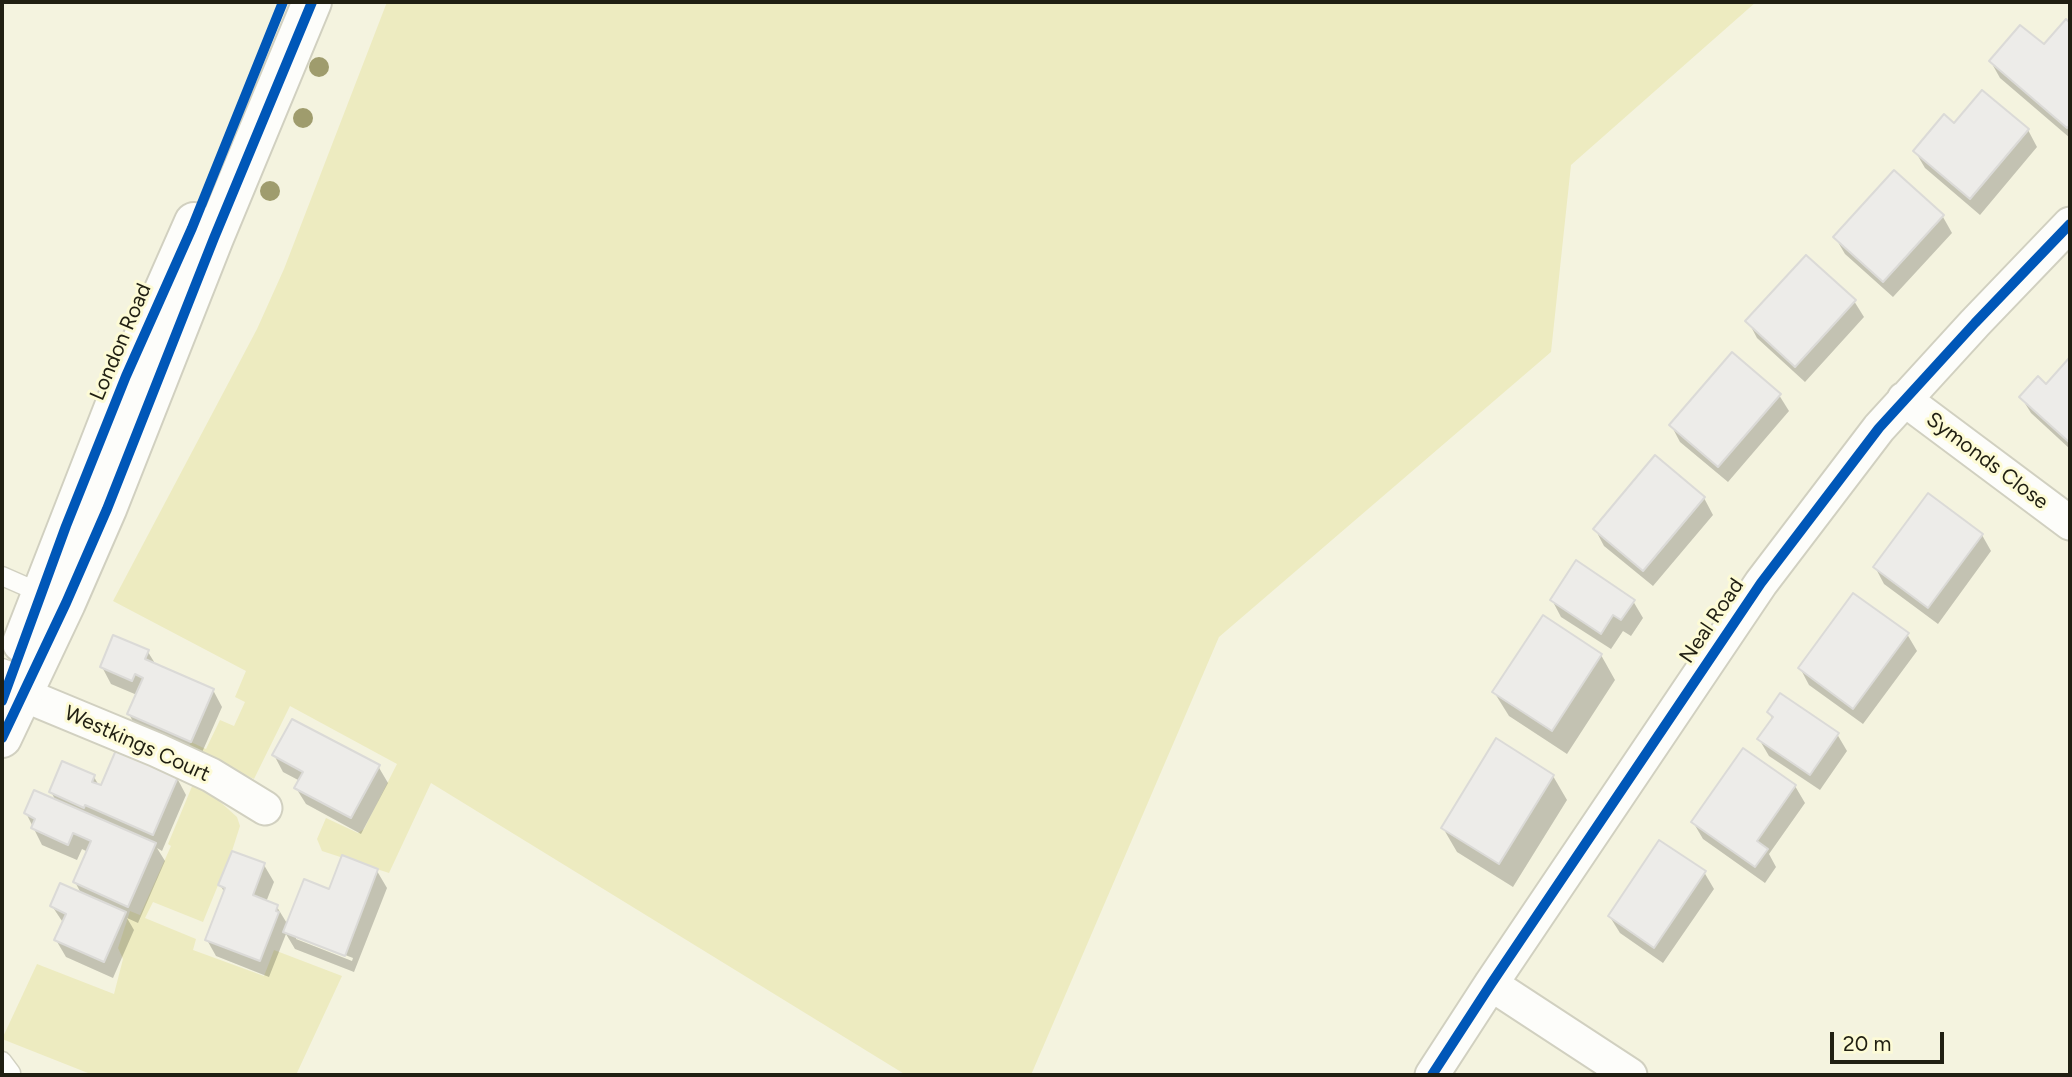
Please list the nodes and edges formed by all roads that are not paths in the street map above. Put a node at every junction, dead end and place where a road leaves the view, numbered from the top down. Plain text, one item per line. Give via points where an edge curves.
1 (283, 2) edge
2 (312, 2) edge
3 (2070, 224) edge
4 (1904, 399) junction
5 (2070, 523) edge
6 (2, 576) edge
7 (53, 598) junction
8 (12, 684) edge
9 (2, 738) edge
10 (265, 808) dead end
11 (1491, 984) junction
12 (1433, 1075) edge
13 (1630, 1075) edge

1 - 7 main road, London Road via 192,228 126,376
2 - 7 main road, London Road via 107,509
3 - 4 street, Neal Road
4 - 5 street, Symonds Close
4 - 11 street, Neal Road via 1761,583
6 - 7 lane
7 - 8 main road, London Road
8 - 9 main road, London Road
8 - 10 street, Westkings Court via 211,775
11 - 12 street, Neal Road
11 - 13 street

